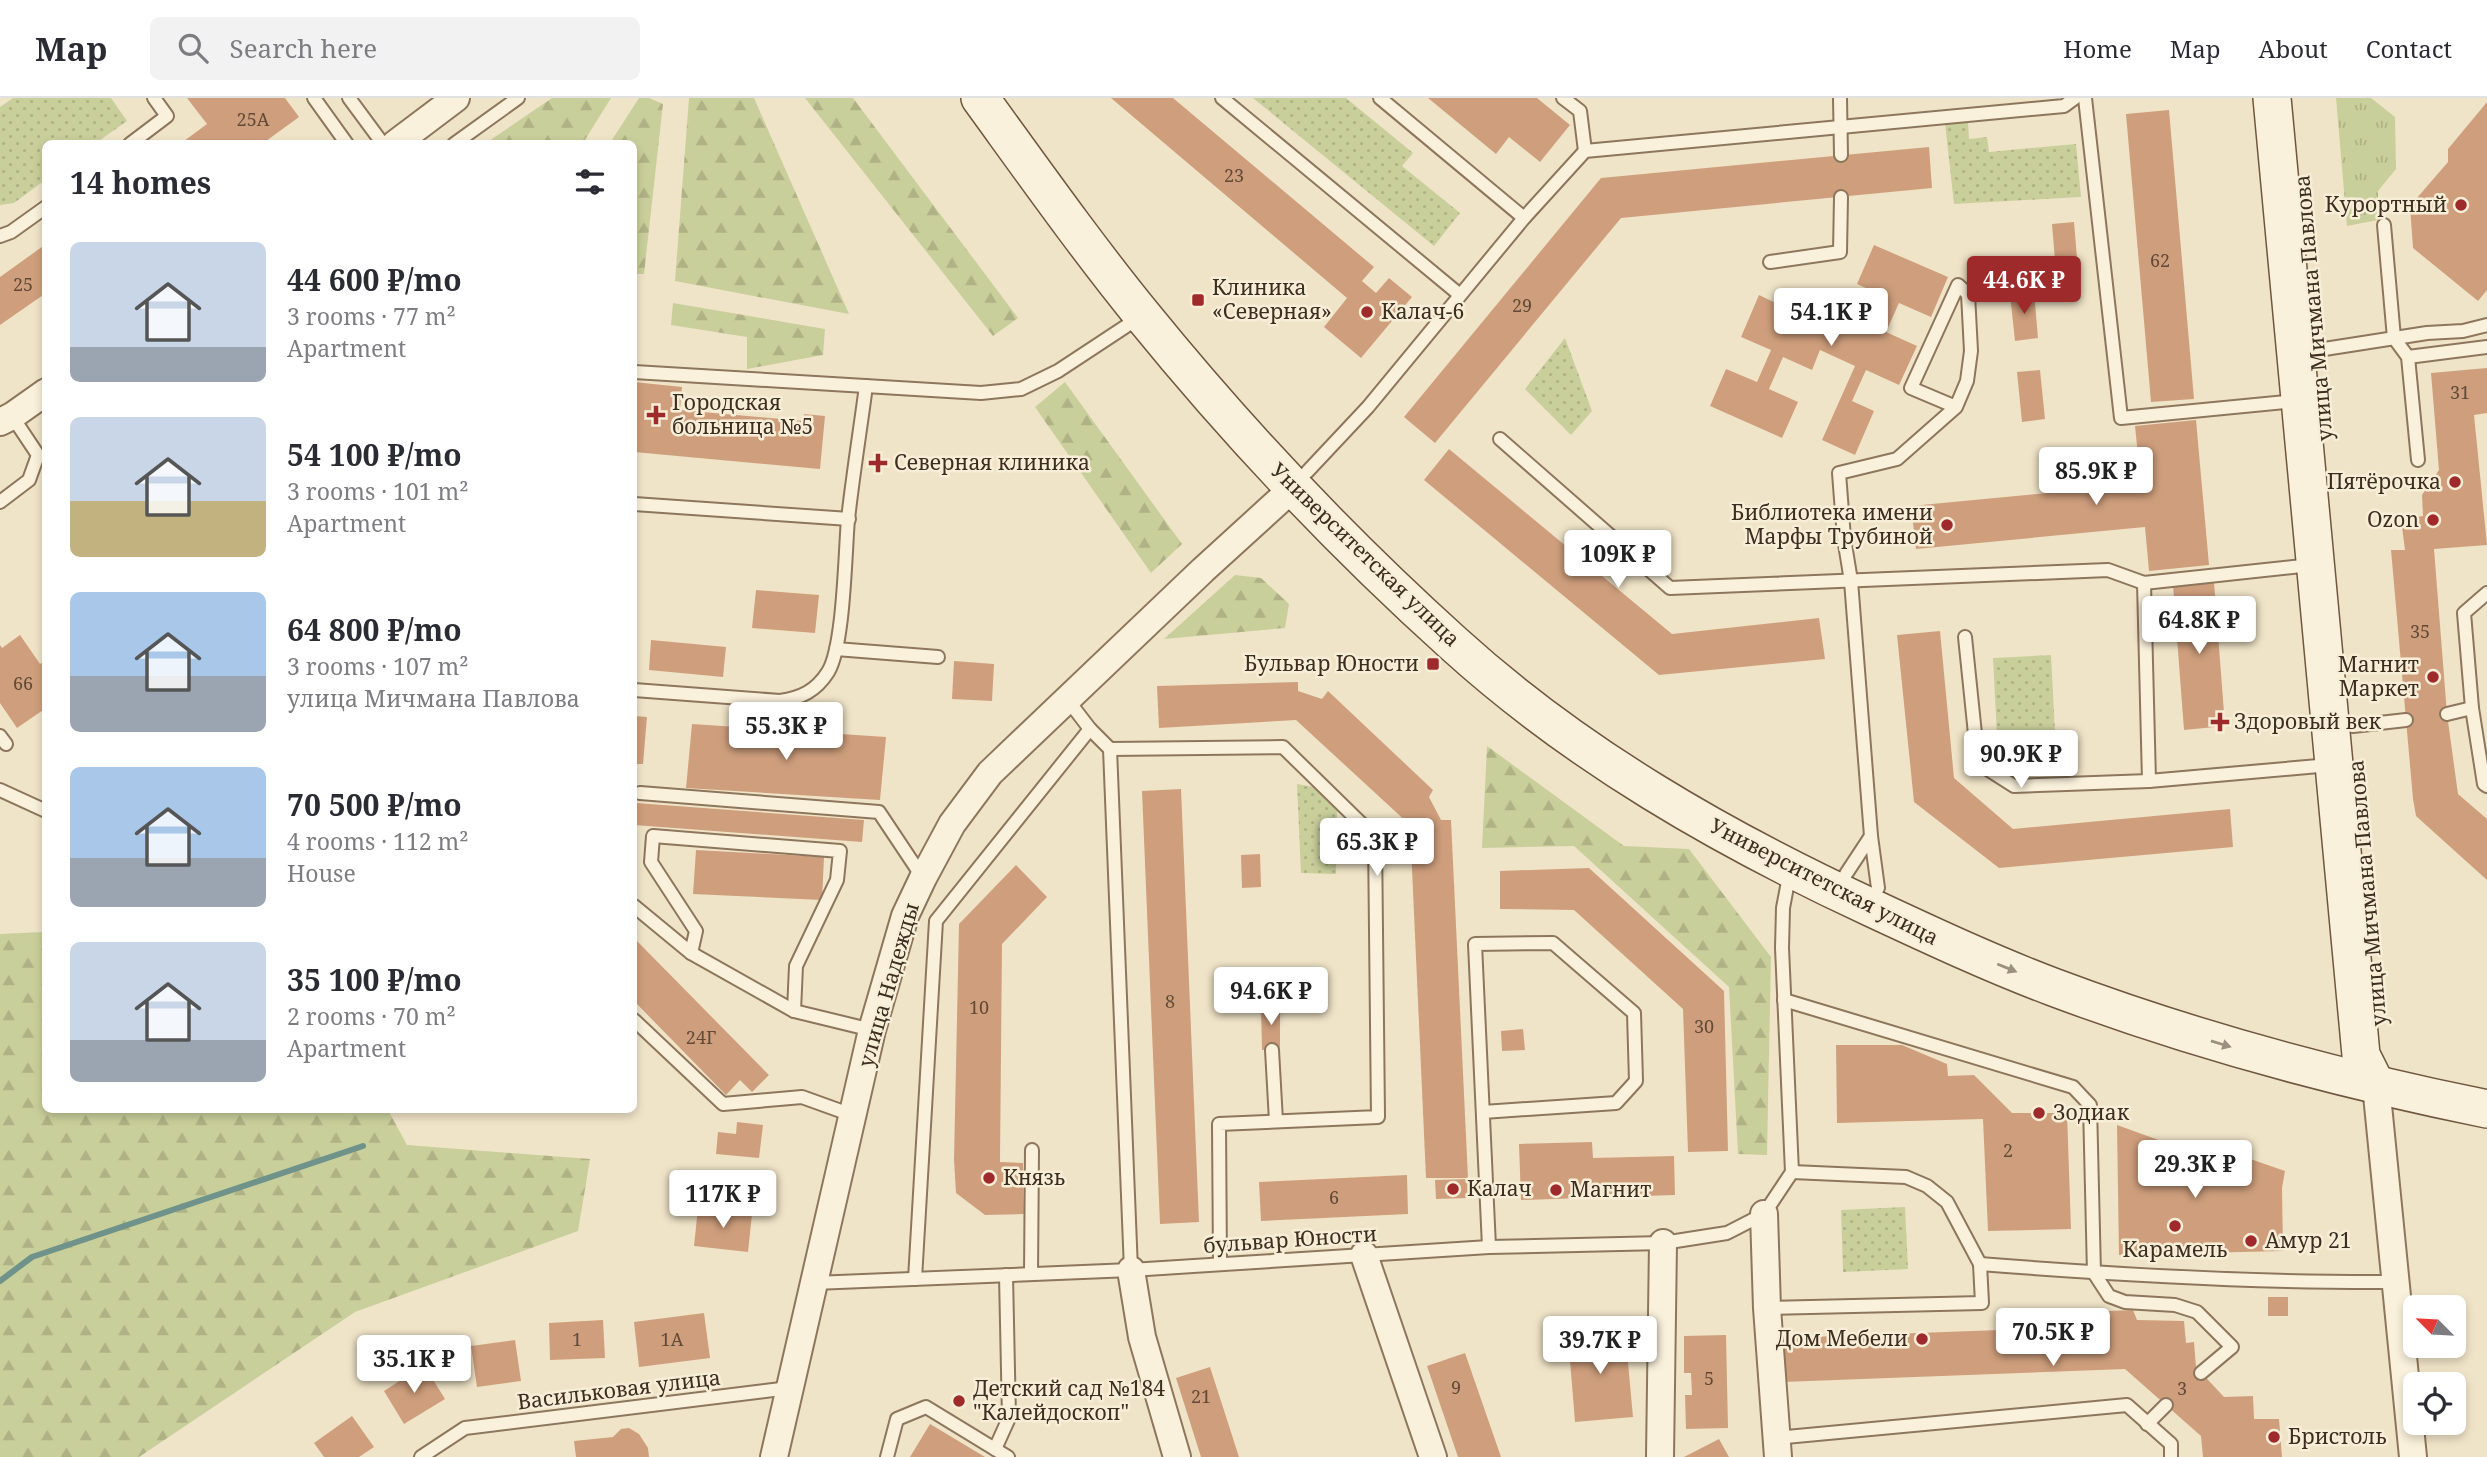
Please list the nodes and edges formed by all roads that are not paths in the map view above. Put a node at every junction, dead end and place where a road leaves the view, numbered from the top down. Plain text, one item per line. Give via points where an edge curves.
1 (154, 98) edge
2 (314, 98) edge
3 (349, 98) edge
4 (456, 98) edge
5 (518, 98) edge
6 (980, 98) edge
7 (1006, 98) edge
8 (1222, 98) edge
9 (1380, 98) edge
10 (1563, 98) edge
11 (1840, 98) edge
12 (2075, 98) edge
13 (2085, 98) edge
14 (2272, 98) edge
15 (2294, 98) edge
16 (1842, 127) junction
17 (135, 140) edge
18 (344, 140) edge
19 (380, 140) edge
20 (400, 140) edge
21 (460, 140) edge
22 (1585, 151) junction
23 (1841, 155) dead end
24 (1841, 197) dead end
25 (42, 209) edge
26 (1524, 218) junction
27 (2384, 225) dead end
28 (0, 236) edge
29 (1770, 262) dead end
30 (1460, 295) junction
31 (1143, 315) junction
32 (2487, 325) edge
33 (2394, 338) junction
34 (2487, 347) edge
35 (2306, 351) junction
36 (2407, 357) junction
37 (637, 372) edge
38 (866, 386) junction
39 (42, 395) edge
40 (2300, 401) junction
41 (1956, 407) junction
42 (6, 419) edge
43 (1500, 439) dead end
44 (2418, 460) dead end
45 (1300, 480) junction
46 (0, 502) edge
47 (637, 504) edge
48 (849, 519) junction
49 (2326, 563) junction
50 (1851, 581) junction
51 (2144, 583) junction
52 (2487, 593) edge
53 (1965, 637) dead end
54 (836, 649) junction
55 (938, 657) dead end
56 (637, 690) edge
57 (1067, 699) junction
58 (2472, 708) junction
59 (2447, 714) dead end
60 (2406, 720) dead end
61 (2353, 726) junction
62 (1090, 729) junction
63 (1110, 749) junction
64 (2345, 763) junction
65 (2149, 781) junction
66 (2487, 786) edge
67 (0, 790) edge
68 (640, 793) dead end
69 (42, 809) edge
70 (1871, 836) junction
71 (1794, 859) junction
72 (923, 878) junction
73 (1858, 890) junction
74 (637, 908) edge
75 (691, 953) junction
76 (1784, 1000) junction
77 (794, 1011) junction
78 (637, 1023) edge
79 (872, 1030) junction
80 (1272, 1049) dead end
81 (2373, 1067) junction
82 (2487, 1087) edge
83 (2487, 1109) edge
84 (1483, 1112) junction
85 (852, 1115) junction
86 (1276, 1121) junction
87 (1032, 1150) dead end
88 (1792, 1171) junction
89 (1764, 1214) junction
90 (1663, 1242) junction
91 (1489, 1247) junction
92 (1364, 1255) junction
93 (1220, 1264) junction
94 (1980, 1264) junction
95 (1130, 1270) junction
96 (2094, 1273) junction
97 (1031, 1274) junction
98 (1006, 1275) junction
99 (915, 1279) junction
100 (2395, 1282) junction
101 (814, 1283) junction
102 (1767, 1308) junction
103 (2201, 1373) dead end
104 (789, 1388) junction
105 (2166, 1405) dead end
106 (2147, 1423) junction
107 (1777, 1447) edge
108 (995, 1449) junction
109 (2416, 1456) edge
110 (421, 1457) edge
111 (774, 1457) edge
112 (887, 1457) edge
113 (1008, 1457) edge
114 (1177, 1457) edge
115 (1433, 1457) edge
116 (1660, 1457) edge
117 (2171, 1457) edge

1 - 17 lane via 167,116
2 - 18 lane
3 - 19 lane
4 - 20 street
5 - 21 lane
6 - 31 main road, Университетская улица
7 - 45 main road, Университетская улица via 1078,198 1261,424
8 - 30 lane
9 - 26 lane
10 - 22 lane via 1580,111
11 - 16 lane
12 - 16 lane via 2064,106
13 - 40 lane via 2121,418
14 - 35 main road, улица Мичмана Павлова
15 - 35 main road, улица Мичмана Павлова
16 - 22 lane
16 - 23 lane
22 - 26 lane
24 - 29 lane via 1840,252
25 - 28 lane
26 - 30 lane
27 - 33 lane
30 - 45 lane via 1368,407
31 - 38 lane via 1058,371 1021,389 981,394
31 - 45 main road, Университетская улица
32 - 33 lane
33 - 35 lane
33 - 36 lane
34 - 36 lane
35 - 40 main road, улица Мичмана Павлова
35 - 49 main road, улица Мичмана Павлова
36 - 44 lane
37 - 38 lane
38 - 48 lane
39 - 42 street
40 - 49 main road, улица Мичмана Павлова
41 - 41 lane via 1968,381 1971,351 1968,294 1958,285 1911,388
41 - 50 lane via 1897,459 1839,473
42 - 46 lane via 38,455 30,480
43 - 50 lane via 1670,588
45 - 57 street, улица Надежды
45 - 71 main road, Университетская улица via 1454,645 1530,706 1619,770 1715,829
47 - 48 lane
48 - 54 lane
49 - 51 lane
49 - 61 main road, улица Мичмана Павлова
49 - 64 main road, улица Мичмана Павлова
50 - 51 lane via 2108,570
50 - 70 lane
51 - 65 lane
52 - 58 lane via 2464,613
53 - 65 lane via 1978,763 2014,786
54 - 55 lane
54 - 56 lane via 817,687 799,698 780,701
57 - 62 lane
57 - 72 street, улица Надежды via 990,773 952,824
58 - 59 lane
58 - 66 lane
60 - 61 lane
61 - 64 main road, улица Мичмана Павлова
62 - 63 lane
62 - 99 lane via 936,920
63 - 86 lane via 1283,747 1375,837 1378,1117
63 - 95 lane
64 - 65 lane
64 - 81 main road, улица Мичмана Павлова
67 - 69 lane
68 - 72 lane via 879,812
70 - 73 lane
70 - 73 lane
71 - 73 main road, Университетская улица
71 - 76 lane via 1783,908
72 - 79 street, улица Надежды via 905,916
73 - 81 main road, Университетская улица via 1950,945 2129,1015 2240,1050
74 - 75 lane
75 - 77 lane
75 - 77 lane via 696,931 651,862 653,836 840,851 837,880 796,966
76 - 88 lane
76 - 96 lane via 2073,1087 2090,1105
77 - 79 lane
78 - 85 lane via 723,1104 802,1097
79 - 85 street, улица Надежды
80 - 86 lane
81 - 82 main road, Университетская улица
81 - 83 main road, Университетская улица
81 - 100 street, улица Мичмана Павлова
84 - 84 lane via 1475,944 1553,943 1634,1013 1636,1081 1616,1103
84 - 91 lane
85 - 101 street, улица Надежды
86 - 93 lane via 1219,1124
87 - 97 lane
88 - 89 lane
88 - 94 lane via 1906,1177 1927,1185 1947,1202
89 - 90 lane, бульвар Юности via 1727,1233
89 - 102 street
90 - 91 lane, бульвар Юности
90 - 116 street
91 - 92 lane, бульвар Юности
92 - 93 lane, бульвар Юности
92 - 115 street
93 - 95 lane, бульвар Юности
94 - 96 lane
94 - 102 lane via 1982,1303
95 - 97 lane, бульвар Юности
95 - 114 street via 1142,1337
96 - 100 lane via 2292,1283
96 - 103 lane via 2109,1296 2197,1312 2232,1347
97 - 98 lane, бульвар Юности
98 - 99 lane, бульвар Юности
98 - 108 lane via 1009,1418
99 - 101 lane, бульвар Юности
100 - 109 street, улица Мичмана Павлова
101 - 104 street, улица Надежды
102 - 107 street
104 - 110 lane, Васильковая улица via 465,1428
104 - 111 street, улица Надежды
105 - 106 lane
106 - 107 lane via 2127,1405
106 - 117 lane via 2171,1444
108 - 112 lane via 926,1407 897,1419
108 - 113 lane

